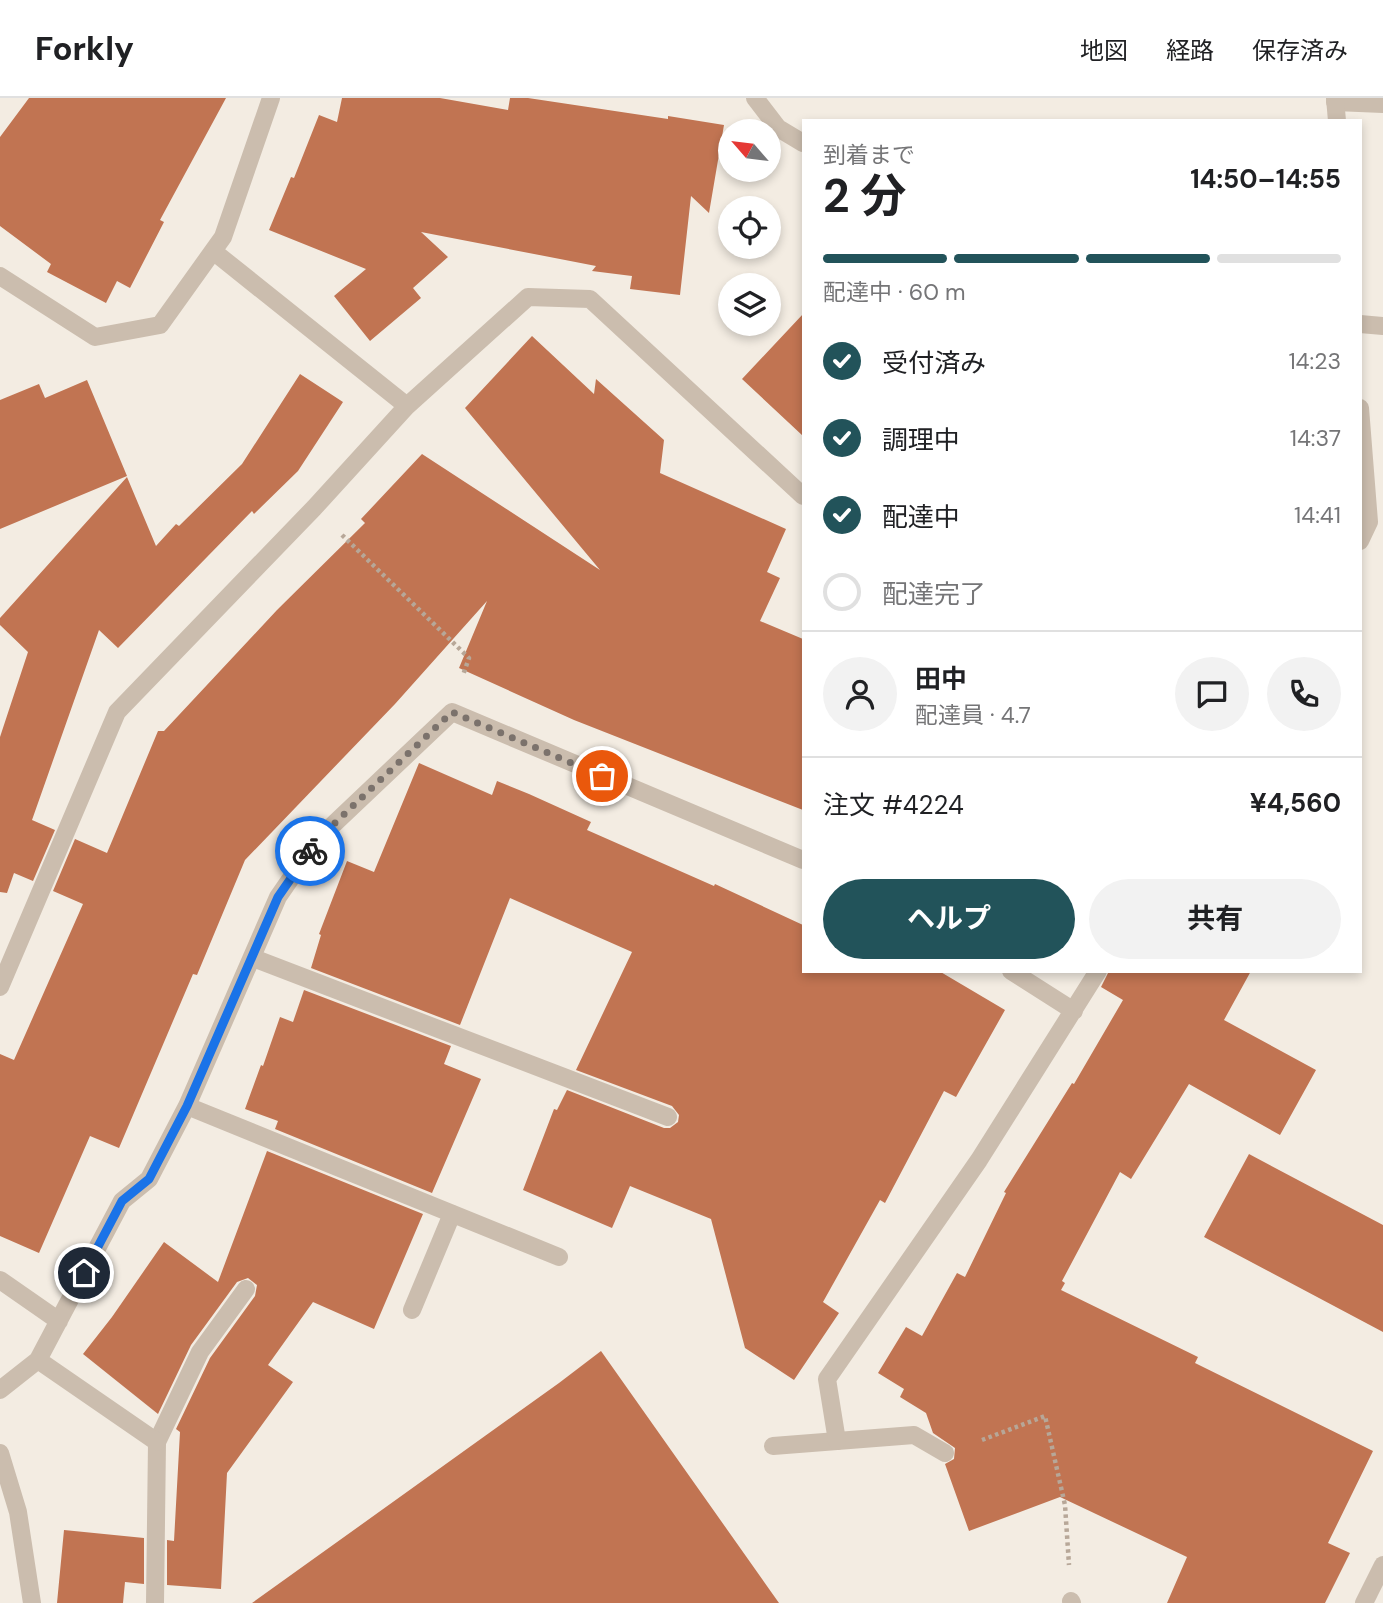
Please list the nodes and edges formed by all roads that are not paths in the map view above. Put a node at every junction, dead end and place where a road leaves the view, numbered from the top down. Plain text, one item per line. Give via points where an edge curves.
1 (271, 98) edge
2 (755, 98) edge
3 (1335, 100) edge
4 (1383, 104) edge
5 (1337, 119) edge
6 (802, 143) edge
7 (213, 251) junction
8 (0, 276) edge
9 (1362, 324) edge
10 (1383, 326) edge
11 (407, 406) junction
12 (1362, 433) edge
13 (802, 495) edge
14 (1362, 537) edge
15 (802, 860) edge
16 (253, 958) junction
17 (1014, 973) edge
18 (1097, 973) edge
19 (1, 979) edge
20 (1074, 1011) junction
21 (187, 1106) junction
22 (668, 1117) dead end
23 (452, 1214) junction
24 (559, 1257) dead end
25 (0, 1280) edge
26 (246, 1289) dead end
27 (412, 1310) dead end
28 (59, 1321) junction
29 (38, 1360) junction
30 (0, 1390) edge
31 (837, 1441) junction
32 (157, 1442) junction
33 (773, 1446) dead end
34 (0, 1453) edge
35 (945, 1454) road end
36 (1383, 1565) edge
37 (32, 1603) edge
38 (155, 1603) edge
39 (1364, 1603) edge

1 - 7 street via 223,237
2 - 6 street via 778,128
3 - 4 street
3 - 5 street
7 - 8 street via 160,325 95,337
7 - 11 street
9 - 10 street
11 - 13 street via 528,297 590,299
11 - 19 street via 117,712
12 - 14 street via 1369,522
15 - 16 street via 452,712 318,839 278,897
16 - 21 street
16 - 22 street
17 - 20 street
18 - 20 street
20 - 31 street via 979,1160 827,1379
21 - 23 street
21 - 28 street via 149,1179 122,1201
23 - 24 street
23 - 27 street
25 - 28 street
26 - 32 street via 200,1352
28 - 29 street
29 - 30 street
29 - 32 street
31 - 33 street
31 - 35 street via 915,1435
32 - 38 street
34 - 37 street via 18,1512
36 - 39 street

